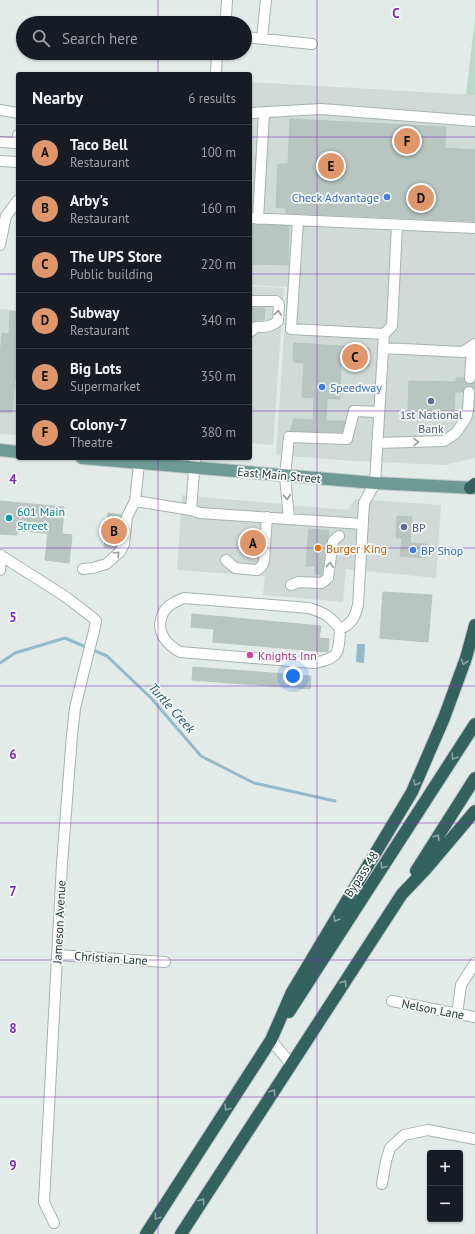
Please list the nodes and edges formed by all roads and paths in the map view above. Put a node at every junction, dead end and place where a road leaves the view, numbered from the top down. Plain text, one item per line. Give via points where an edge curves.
1 (227, 0) edge
2 (266, 0) edge
3 (226, 16) edge
4 (252, 38) edge
5 (262, 39) junction
6 (312, 44) dead end
7 (217, 60) edge
8 (216, 72) edge
9 (0, 110) edge
10 (264, 112) junction
11 (16, 113) edge
12 (252, 114) edge
13 (475, 121) edge
14 (0, 142) edge
15 (16, 143) edge
16 (0, 161) edge
17 (16, 162) edge
18 (16, 203) edge
19 (254, 219) edge
20 (298, 220) junction
21 (397, 225) junction
22 (475, 228) edge
23 (0, 245) edge
24 (252, 301) edge
25 (252, 330) edge
26 (384, 334) junction
27 (473, 345) edge
28 (383, 348) junction
29 (470, 378) dead end
30 (469, 392) dead end
31 (379, 412) junction
32 (377, 443) junction
33 (0, 450) edge
34 (16, 452) edge
35 (117, 460) edge
36 (195, 463) edge
37 (139, 464) junction
38 (285, 476) junction
39 (375, 483) junction
40 (473, 487) edge
41 (135, 501) junction
42 (191, 510) junction
43 (267, 517) junction
44 (289, 519) junction
45 (363, 524) junction
46 (339, 536) dead end
47 (1, 555) edge
48 (226, 560) dead end
49 (83, 569) dead end
50 (0, 570) edge
51 (291, 585) dead end
52 (475, 625) edge
53 (340, 629) junction
54 (475, 724) edge
55 (475, 778) edge
56 (475, 811) edge
57 (402, 894) junction
58 (57, 955) junction
59 (165, 962) dead end
60 (475, 963) edge
61 (392, 1001) dead end
62 (457, 1014) junction
63 (475, 1017) edge
64 (272, 1040) junction
65 (291, 1064) junction
66 (475, 1139) edge
67 (382, 1184) dead end
68 (54, 1224) dead end
69 (146, 1234) edge
70 (181, 1234) edge

1 - 3 street
2 - 5 street
4 - 5 street
5 - 6 street
7 - 8 street
9 - 11 street
10 - 12 street
10 - 13 street via 320,109
10 - 19 street
14 - 15 street
16 - 17 street
18 - 23 street via 6,216
19 - 20 street
20 - 21 street
20 - 26 street via 291,329
21 - 22 street
21 - 26 street via 392,326
25 -> 24 street via 256,327 273,326 278,321 279,304 276,301
26 - 28 street
27 - 28 street via 462,352
27 - 29 street
28 - 31 street
32 -> 30 street via 444,441 456,433 466,418
31 - 32 street
31 - 38 street via 354,411 348,440 288,437
32 - 39 street
33 - 34 main road
35 - 37 main road, East Main Street
36 - 37 main road, East Main Street
36 - 38 main road, East Main Street
36 - 42 street
37 - 41 street
38 - 39 main road, East Main Street
38 -> 44 street
39 - 40 main road, East Main Street
39 - 45 street via 364,503
41 - 42 street
49 -> 41 street via 106,564 120,552 124,544 127,517
42 - 43 street via 200,513
43 - 44 street
43 - 48 street via 262,566 257,570 236,568
44 - 45 street
45 - 53 street via 356,616 348,626
51 -> 46 street via 299,582 326,581 333,541
47 - 50 street
47 - 58 street, Jameson Avenue via 66,597 96,621 75,708
52 -> 64 highway via 444,718 412,792 292,992
53 - 53 street via 322,612 309,608 184,598 164,610 160,622 164,639 180,652 314,663 335,657
54 -> 64 highway, Bypass 48
57 -> 55 highway
56 - 57 highway
65 -> 57 highway
58 - 59 street, Christian Lane
58 - 68 street, Jameson Avenue via 44,1202
60 - 62 street via 461,985
61 - 62 street, Nelson Lane
62 - 63 street, Nelson Lane
64 - 65 street
64 -> 69 highway
70 -> 65 highway
66 - 67 street via 428,1130 404,1135 390,1148

